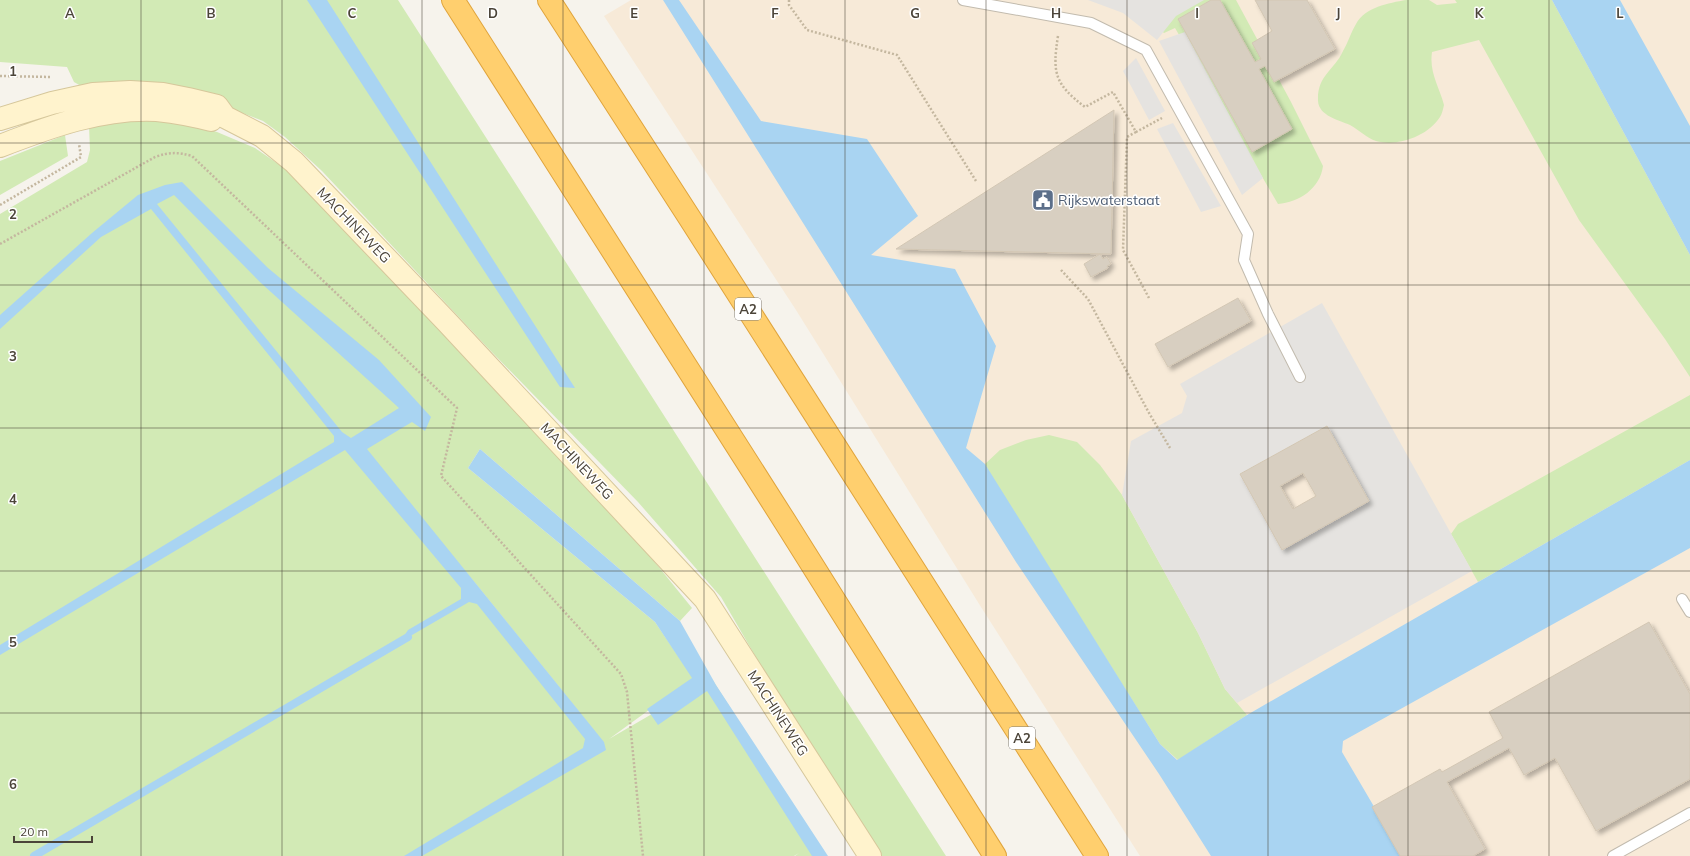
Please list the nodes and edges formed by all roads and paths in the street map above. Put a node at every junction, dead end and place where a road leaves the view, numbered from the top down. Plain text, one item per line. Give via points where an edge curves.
1 (453, 0) edge
2 (549, 0) edge
3 (790, 0) edge
4 (963, 0) edge
5 (1062, 18) junction
6 (1178, 109) junction
7 (225, 117) junction
8 (0, 119) edge
9 (1136, 132) junction
10 (0, 146) edge
11 (976, 181) dead end
12 (0, 244) edge
13 (1062, 270) dead end
14 (1149, 298) dead end
15 (1300, 377) dead end
16 (1170, 448) dead end
17 (1682, 599) dead end
18 (1690, 612) edge
19 (1690, 813) edge
20 (643, 856) edge
21 (870, 856) edge
22 (995, 856) edge
23 (1097, 856) edge
24 (1613, 856) edge

1 - 22 highway
2 - 23 highway, A2
3 - 11 path via 789,5 807,30 897,55
4 - 5 lane
5 - 6 lane via 1091,23 1146,50
5 - 9 path via 1056,51 1056,70 1061,85 1085,107 1113,92
6 - 9 path
6 - 15 lane via 1248,234 1244,260
7 - 8 street, MACHINEWEG via 216,106 188,98 130,92 68,98
7 - 10 street via 213,120 155,110 102,114 54,126
7 - 21 street, MACHINEWEG via 262,136 294,162 705,599
9 - 14 path via 1127,137 1124,250
12 - 20 path via 155,157 167,152 180,152 192,156 457,408 441,476 621,674 627,692
13 - 16 path via 1088,299 1148,413
17 - 18 lane
19 - 24 lane

